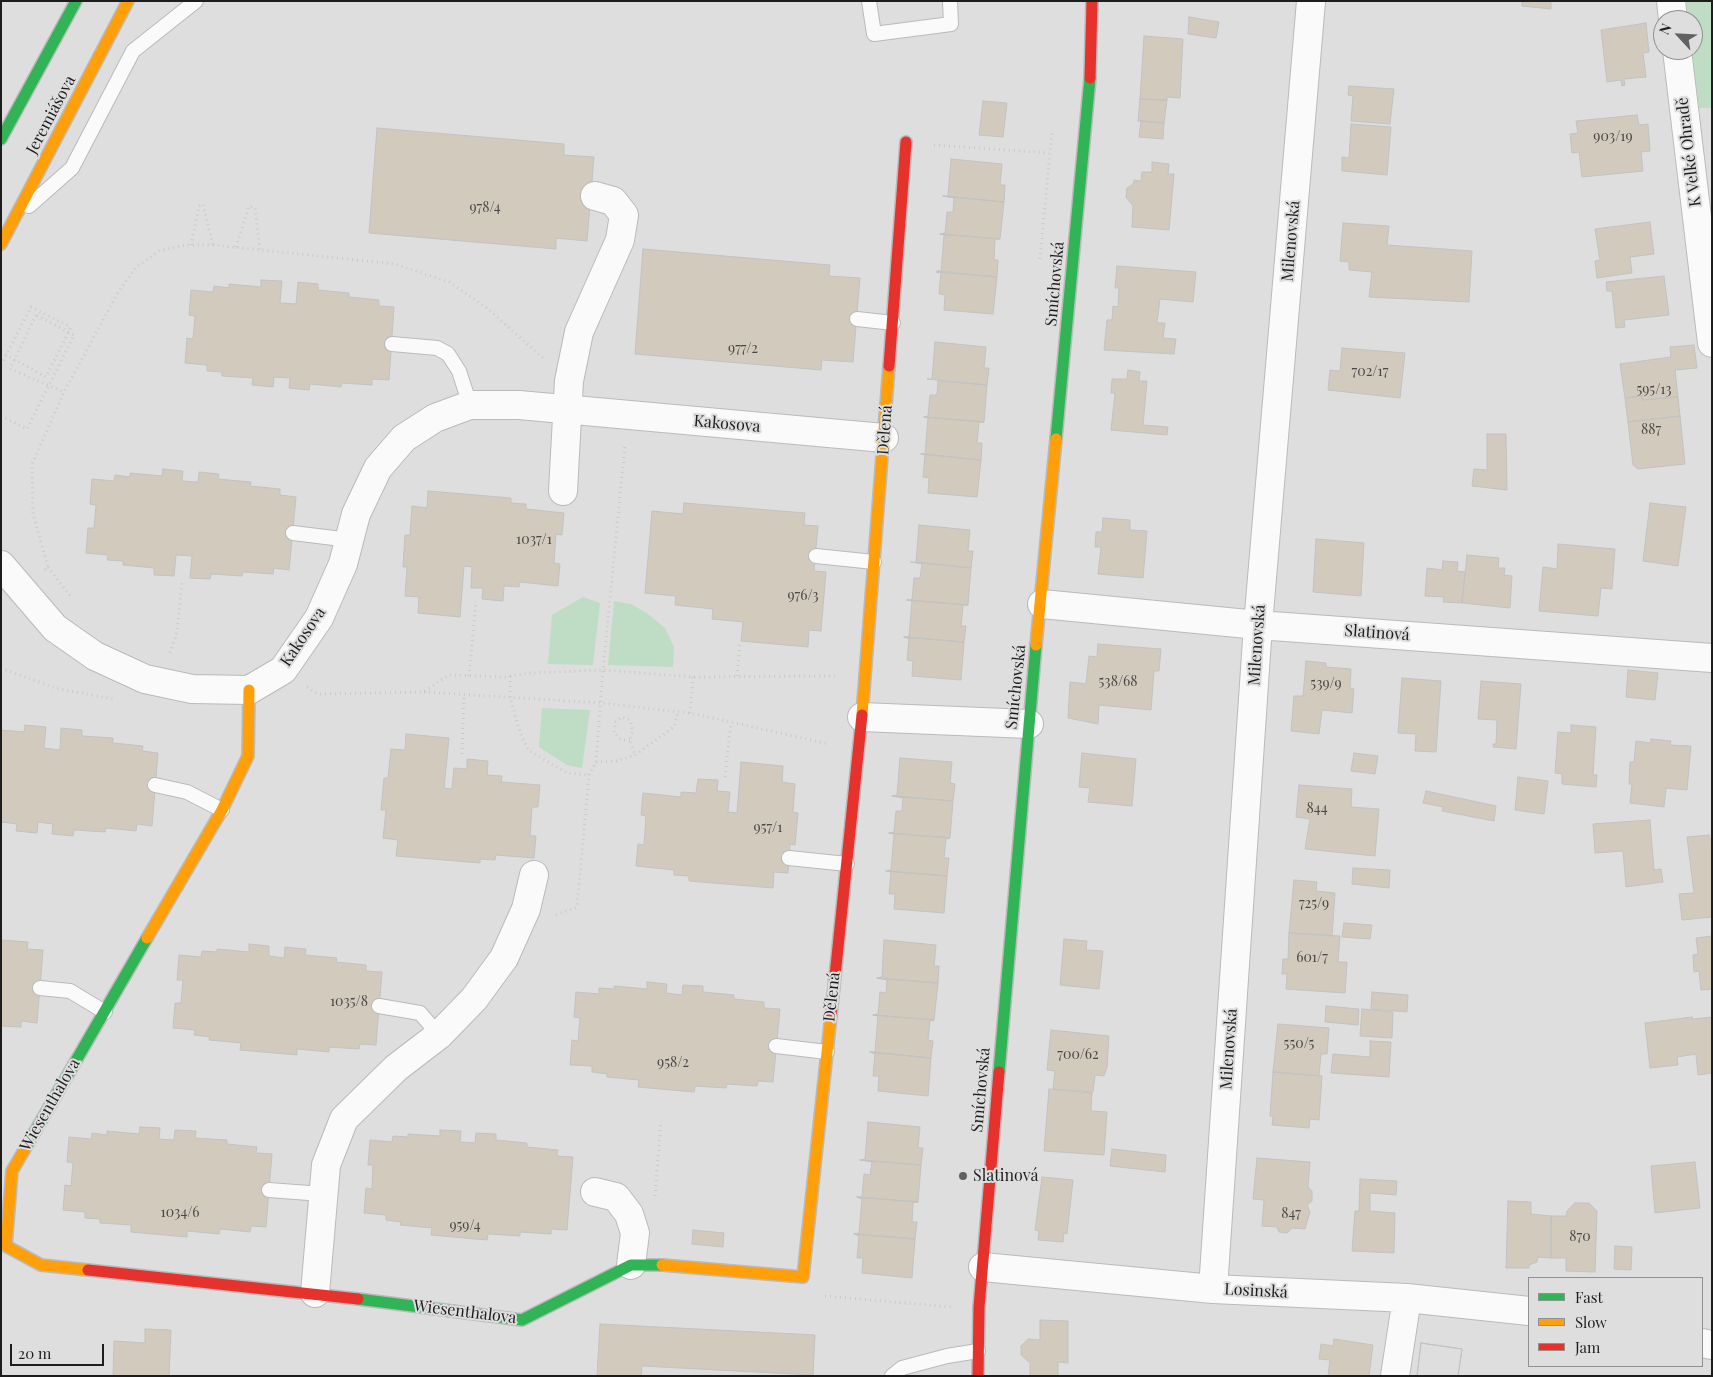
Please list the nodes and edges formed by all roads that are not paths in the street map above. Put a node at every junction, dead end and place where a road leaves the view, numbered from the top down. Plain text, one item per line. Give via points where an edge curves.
1 (76, 1) edge
2 (128, 1) edge
3 (196, 1) edge
4 (869, 1) edge
5 (950, 1) edge
6 (1092, 1) edge
7 (1311, 1) edge
8 (1678, 60) edge
9 (1, 139) edge
10 (906, 142) road end
11 (595, 196) dead end
12 (16, 218) junction
13 (1, 244) edge
14 (857, 319) dead end
15 (893, 323) junction
16 (1712, 342) edge
17 (392, 344) dead end
18 (470, 404) junction
19 (569, 409) junction
20 (884, 438) junction
21 (564, 492) dead end
22 (293, 533) dead end
23 (350, 540) junction
24 (816, 556) dead end
25 (874, 562) junction
26 (1, 566) edge
27 (1042, 604) junction
28 (1258, 624) junction
29 (1712, 658) edge
30 (249, 690) junction
31 (862, 718) junction
32 (1029, 724) junction
33 (156, 785) dead end
34 (222, 810) junction
35 (789, 858) dead end
36 (847, 864) junction
37 (534, 875) dead end
38 (40, 988) dead end
39 (379, 1006) dead end
40 (105, 1012) junction
41 (439, 1034) junction
42 (776, 1046) dead end
43 (826, 1052) junction
44 (6, 1189) edge
45 (269, 1190) dead end
46 (595, 1192) dead end
47 (322, 1194) junction
48 (632, 1265) junction
49 (983, 1267) junction
50 (802, 1276) joint
51 (1213, 1289) junction
52 (315, 1293) junction
53 (1407, 1298) junction
54 (1528, 1311) edge
55 (978, 1351) junction
56 (892, 1376) edge
57 (978, 1376) edge
58 (1395, 1376) edge

1 - 9 street, Jeremiášova
2 - 12 street, Jeremiášova
3 - 12 lane via 133,51 72,168
4 - 5 lane via 874,34 951,24
6 - 27 street, Smíchovská via 1091,67
7 - 28 street, Milenovská
8 - 16 street, K Velké Ohradě
10 - 15 street, Dělená
11 - 19 street via 613,201 624,215 620,240 578,332 569,381
12 - 13 street, Jeremiášova
14 - 15 lane
15 - 20 street, Dělená
17 - 18 lane via 437,348 448,354 460,371
18 - 19 street, Kakosova
18 - 23 street, Kakosova via 435,418 404,438 378,468 356,514
19 - 20 street, Kakosova
19 - 21 street
20 - 25 street, Dělená
22 - 23 lane
23 - 30 street, Kakosova via 319,618 282,670
24 - 25 lane
25 - 31 street, Dělená
26 - 30 street via 55,628 94,656 145,679 192,689
27 - 28 street, Slatinová
27 - 32 street, Smíchovská
28 - 29 street, Slatinová
28 - 51 street, Milenovská
30 - 34 street, Wiesenthalova via 248,756
31 - 32 street
31 - 36 street, Dělená
32 - 49 street, Smíchovská
33 - 34 lane via 187,792
34 - 40 street, Wiesenthalova
35 - 36 lane
36 - 43 street, Dělená
37 - 41 street via 526,909 504,958 474,999
38 - 40 lane via 70,991
39 - 41 lane via 420,1013
40 - 44 street, Wiesenthalova via 12,1171
41 - 47 street via 396,1068 344,1119 326,1165
42 - 43 lane
43 - 50 street, Dělená
44 - 52 street, Wiesenthalova via 6,1246 41,1265
45 - 47 lane
46 - 48 street via 616,1198 629,1214 635,1233
47 - 52 street
48 - 50 street, Wiesenthalova
48 - 52 street, Wiesenthalova via 522,1320
49 - 51 street, Losinská
49 - 55 street, Smíchovská
51 - 53 street, Losinská
53 - 54 street, Losinská
53 - 58 street
55 - 56 lane via 902,1368
55 - 57 street, Smíchovská

